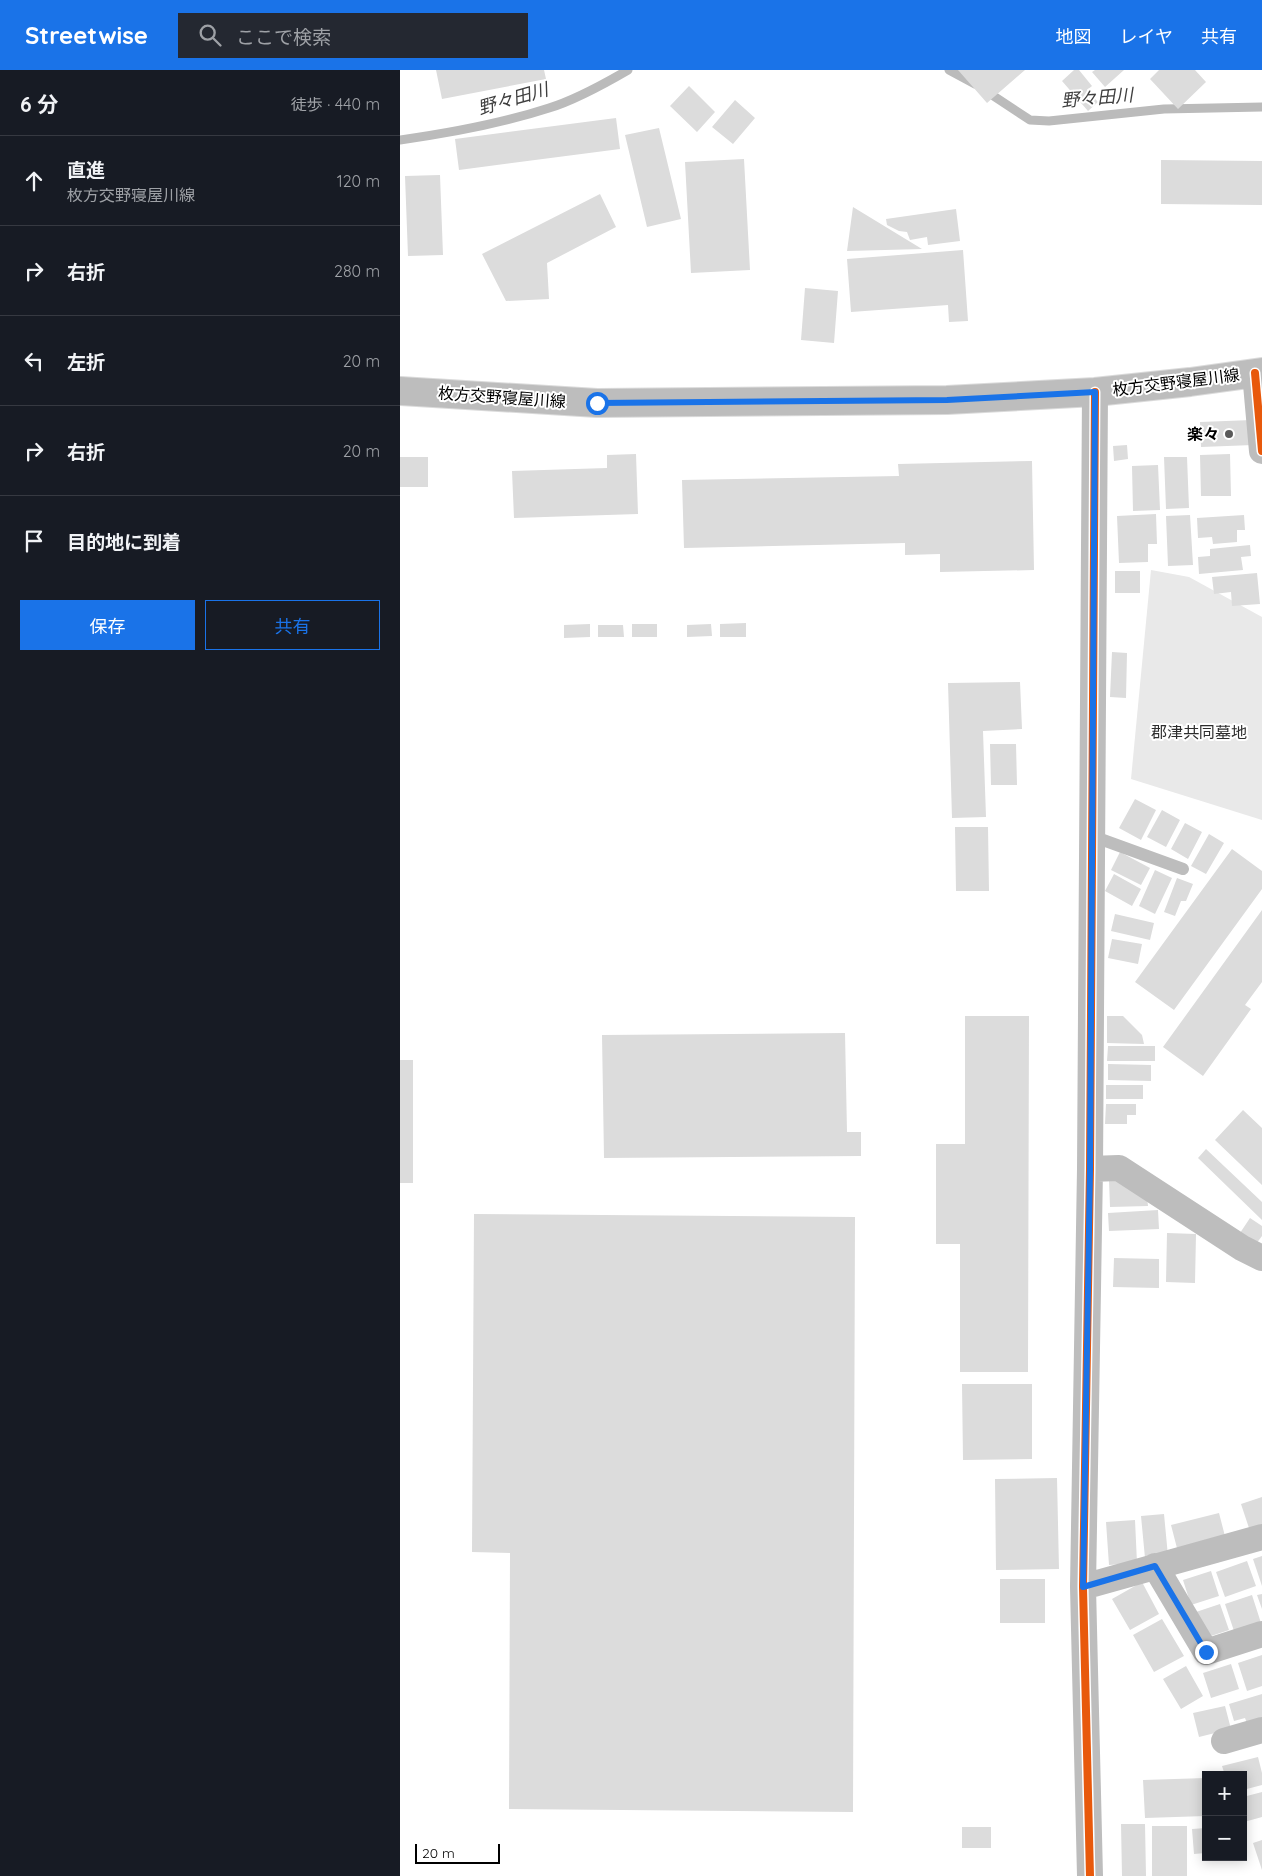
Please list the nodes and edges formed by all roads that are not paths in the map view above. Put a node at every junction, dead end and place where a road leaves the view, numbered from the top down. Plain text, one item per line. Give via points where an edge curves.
1 (1259, 372) edge
2 (400, 391) edge
3 (1095, 392) junction
4 (1262, 451) edge
5 (1092, 836) junction
6 (1184, 869) dead end
7 (1090, 1169) junction
8 (1262, 1258) edge
9 (1262, 1537) edge
10 (1155, 1566) junction
11 (1083, 1587) junction
12 (1262, 1634) edge
13 (1262, 1730) edge
14 (1224, 1741) dead end
15 (1090, 1876) edge

1 - 3 main road, 枚方交野寝屋川線
1 - 4 street
2 - 3 main road, 枚方交野寝屋川線 via 597,403 947,400
3 - 5 street
5 - 6 lane
5 - 7 street
7 - 8 street via 1119,1168
7 - 11 street
9 - 10 street
10 - 11 street
10 - 12 street via 1206,1652
11 - 15 street
13 - 14 street

